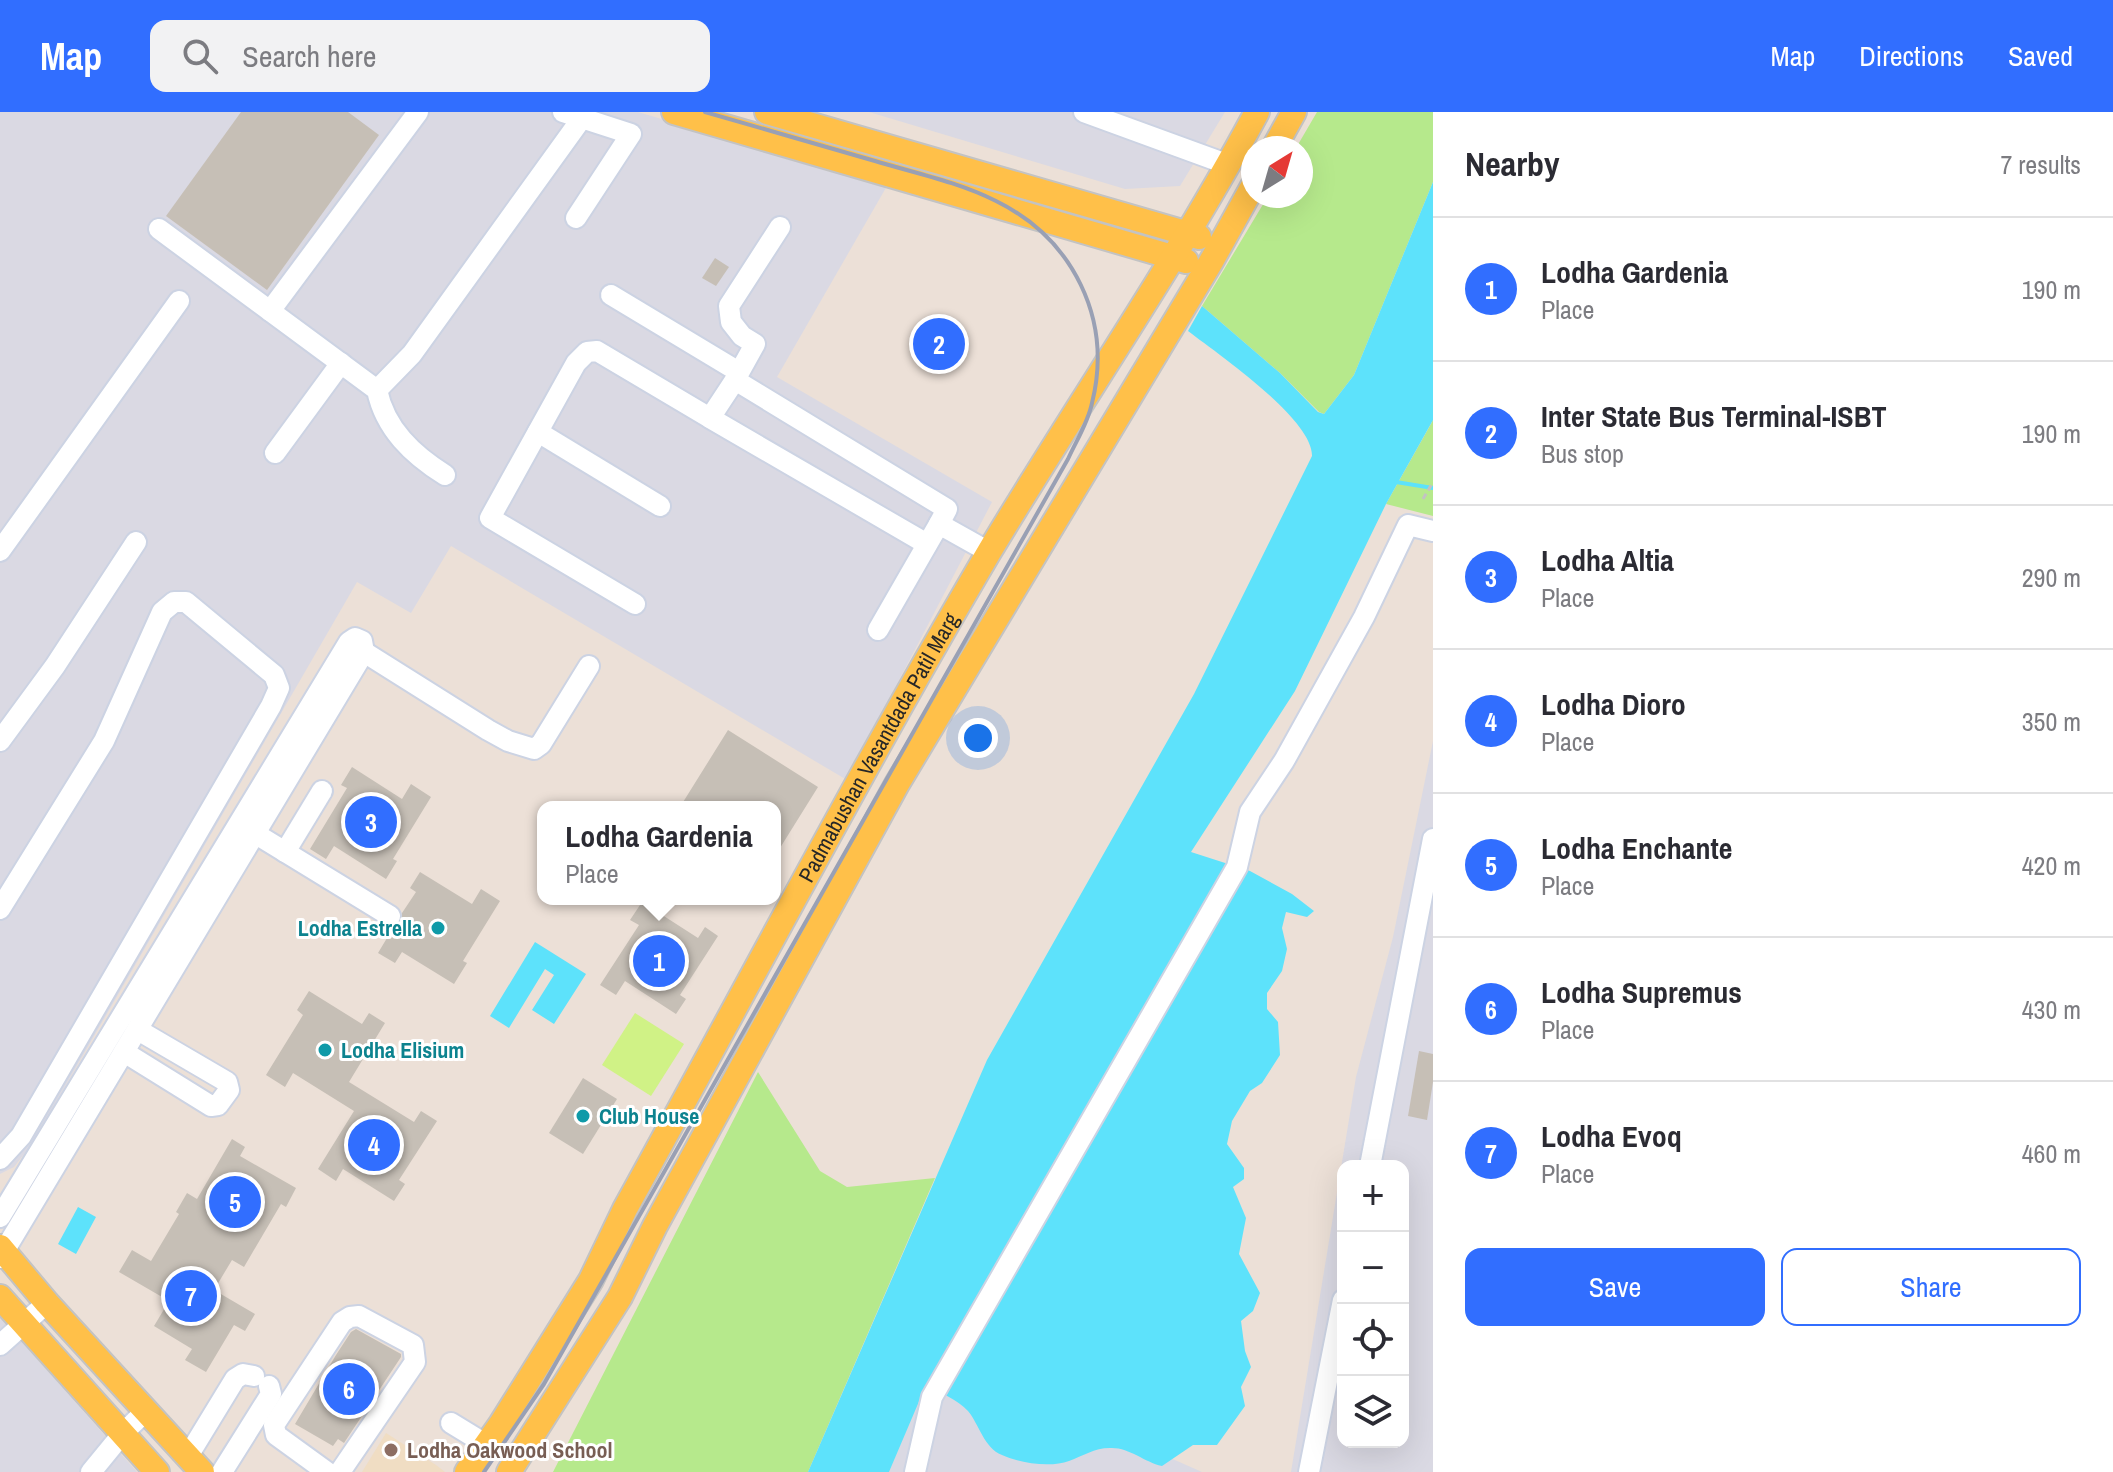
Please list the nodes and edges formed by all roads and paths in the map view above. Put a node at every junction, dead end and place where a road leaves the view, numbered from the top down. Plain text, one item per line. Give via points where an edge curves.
1 (418, 112) edge
2 (674, 112) edge
3 (767, 112) edge
4 (1084, 112) edge
5 (1257, 112) edge
6 (1294, 112) edge
7 (573, 115) edge
8 (1281, 136) edge
9 (944, 163) junction
10 (1229, 165) junction
11 (938, 189) junction
12 (1241, 208) edge
13 (576, 218) dead end
14 (780, 227) dead end
15 (159, 229) dead end
16 (1188, 232) junction
17 (1219, 247) junction
18 (1174, 256) junction
19 (1206, 269) junction
20 (611, 295) dead end
21 (179, 301) dead end
22 (270, 311) junction
23 (1118, 346) junction
24 (341, 363) junction
25 (1149, 365) junction
26 (737, 376) junction
27 (377, 390) junction
28 (710, 418) junction
29 (538, 432) junction
30 (275, 453) dead end
31 (445, 475) dead end
32 (1433, 482) edge
33 (1423, 499) dead end
34 (660, 506) dead end
35 (939, 524) junction
36 (1433, 531) edge
37 (136, 542) dead end
38 (927, 544) junction
39 (0, 551) edge
40 (989, 552) junction
41 (635, 604) dead end
42 (878, 630) dead end
43 (929, 658) junction
44 (589, 666) dead end
45 (961, 677) junction
46 (910, 693) junction
47 (940, 712) junction
48 (0, 741) edge
49 (322, 791) dead end
50 (247, 829) junction
51 (1433, 839) edge
52 (285, 852) junction
53 (0, 909) edge
54 (390, 916) dead end
55 (128, 1036) junction
56 (0, 1159) edge
57 (1371, 1160) edge
58 (0, 1217) edge
59 (1, 1253) edge
60 (0, 1297) edge
61 (47, 1303) junction
62 (1342, 1304) edge
63 (24, 1324) junction
64 (0, 1345) edge
65 (145, 1412) junction
66 (451, 1423) dead end
67 (123, 1433) junction
68 (487, 1445) junction
69 (195, 1464) edge
70 (91, 1472) edge
71 (157, 1472) edge
72 (222, 1472) edge
73 (327, 1472) edge
74 (340, 1472) edge
75 (467, 1472) edge
76 (509, 1472) edge
77 (915, 1472) edge
78 (1309, 1472) edge

1 - 22 street
2 - 11 main road
3 - 9 main road
4 - 10 street
5 - 10 main road, Padmabushan Vasantdada Patil Marg
6 - 8 main road
7 - 13 street via 631,134
7 - 27 street via 412,354
9 - 11 main road
9 - 16 main road
10 - 16 main road, Padmabushan Vasantdada Patil Marg
11 - 18 main road
12 - 17 main road, Padmabushan Vasantdada Patil Marg
14 - 26 street via 729,306 731,322 755,344
15 - 22 street
16 - 17 main road
16 - 18 main road, Padmabushan Vasantdada Patil Marg
17 - 19 main road, Padmabushan Vasantdada Patil Marg
18 - 19 main road
18 - 23 main road, Padmabushan Vasantdada Patil Marg
19 - 25 main road, Padmabushan Vasantdada Patil Marg
20 - 26 street
21 - 39 street
22 - 24 street
23 - 25 main road
23 - 40 main road, Padmabushan Vasantdada Patil Marg
24 - 27 street
24 - 30 street
25 - 45 main road, Padmabushan Vasantdada Patil Marg
26 - 28 street
26 - 35 street via 947,509
27 - 31 street via 393,429 418,458
28 - 29 street via 597,351 587,352 576,363
28 - 38 street
29 - 34 street
29 - 41 street via 490,518
32 - 33 path
35 - 38 street
35 - 40 street
36 - 77 street via 1408,525 1357,630 1250,812 1237,867 932,1397
37 - 48 street
38 - 42 street
40 - 43 main road, Padmabushan Vasantdada Patil Marg
43 - 45 main road
43 - 46 main road, Padmabushan Vasantdada Patil Marg
44 - 50 street via 534,749 498,736 364,652 362,641 355,638
45 - 47 main road, Padmabushan Vasantdada Patil Marg
46 - 47 main road
46 - 68 main road, Padmabushan Vasantdada Patil Marg via 591,1280
47 - 76 main road, Padmabushan Vasantdada Patil Marg via 620,1297
49 - 52 street
50 - 52 street
50 - 55 street
51 - 57 street
52 - 54 street
53 - 56 street via 104,741 162,612 174,602 186,602 274,675 279,688 271,706 21,1136
55 - 58 street
55 - 59 street
59 - 61 main road
60 - 63 main road
61 - 63 street
61 - 65 main road
62 - 78 street
63 - 64 street
63 - 67 main road
65 - 67 street
65 - 69 main road
66 - 68 street
67 - 70 street
67 - 71 main road
68 - 75 main road, Padmabushan Vasantdada Patil Marg
69 - 72 street via 235,1379 243,1374 261,1381 271,1394
73 - 74 street via 276,1435 274,1425 342,1322 359,1316 413,1345 415,1362

